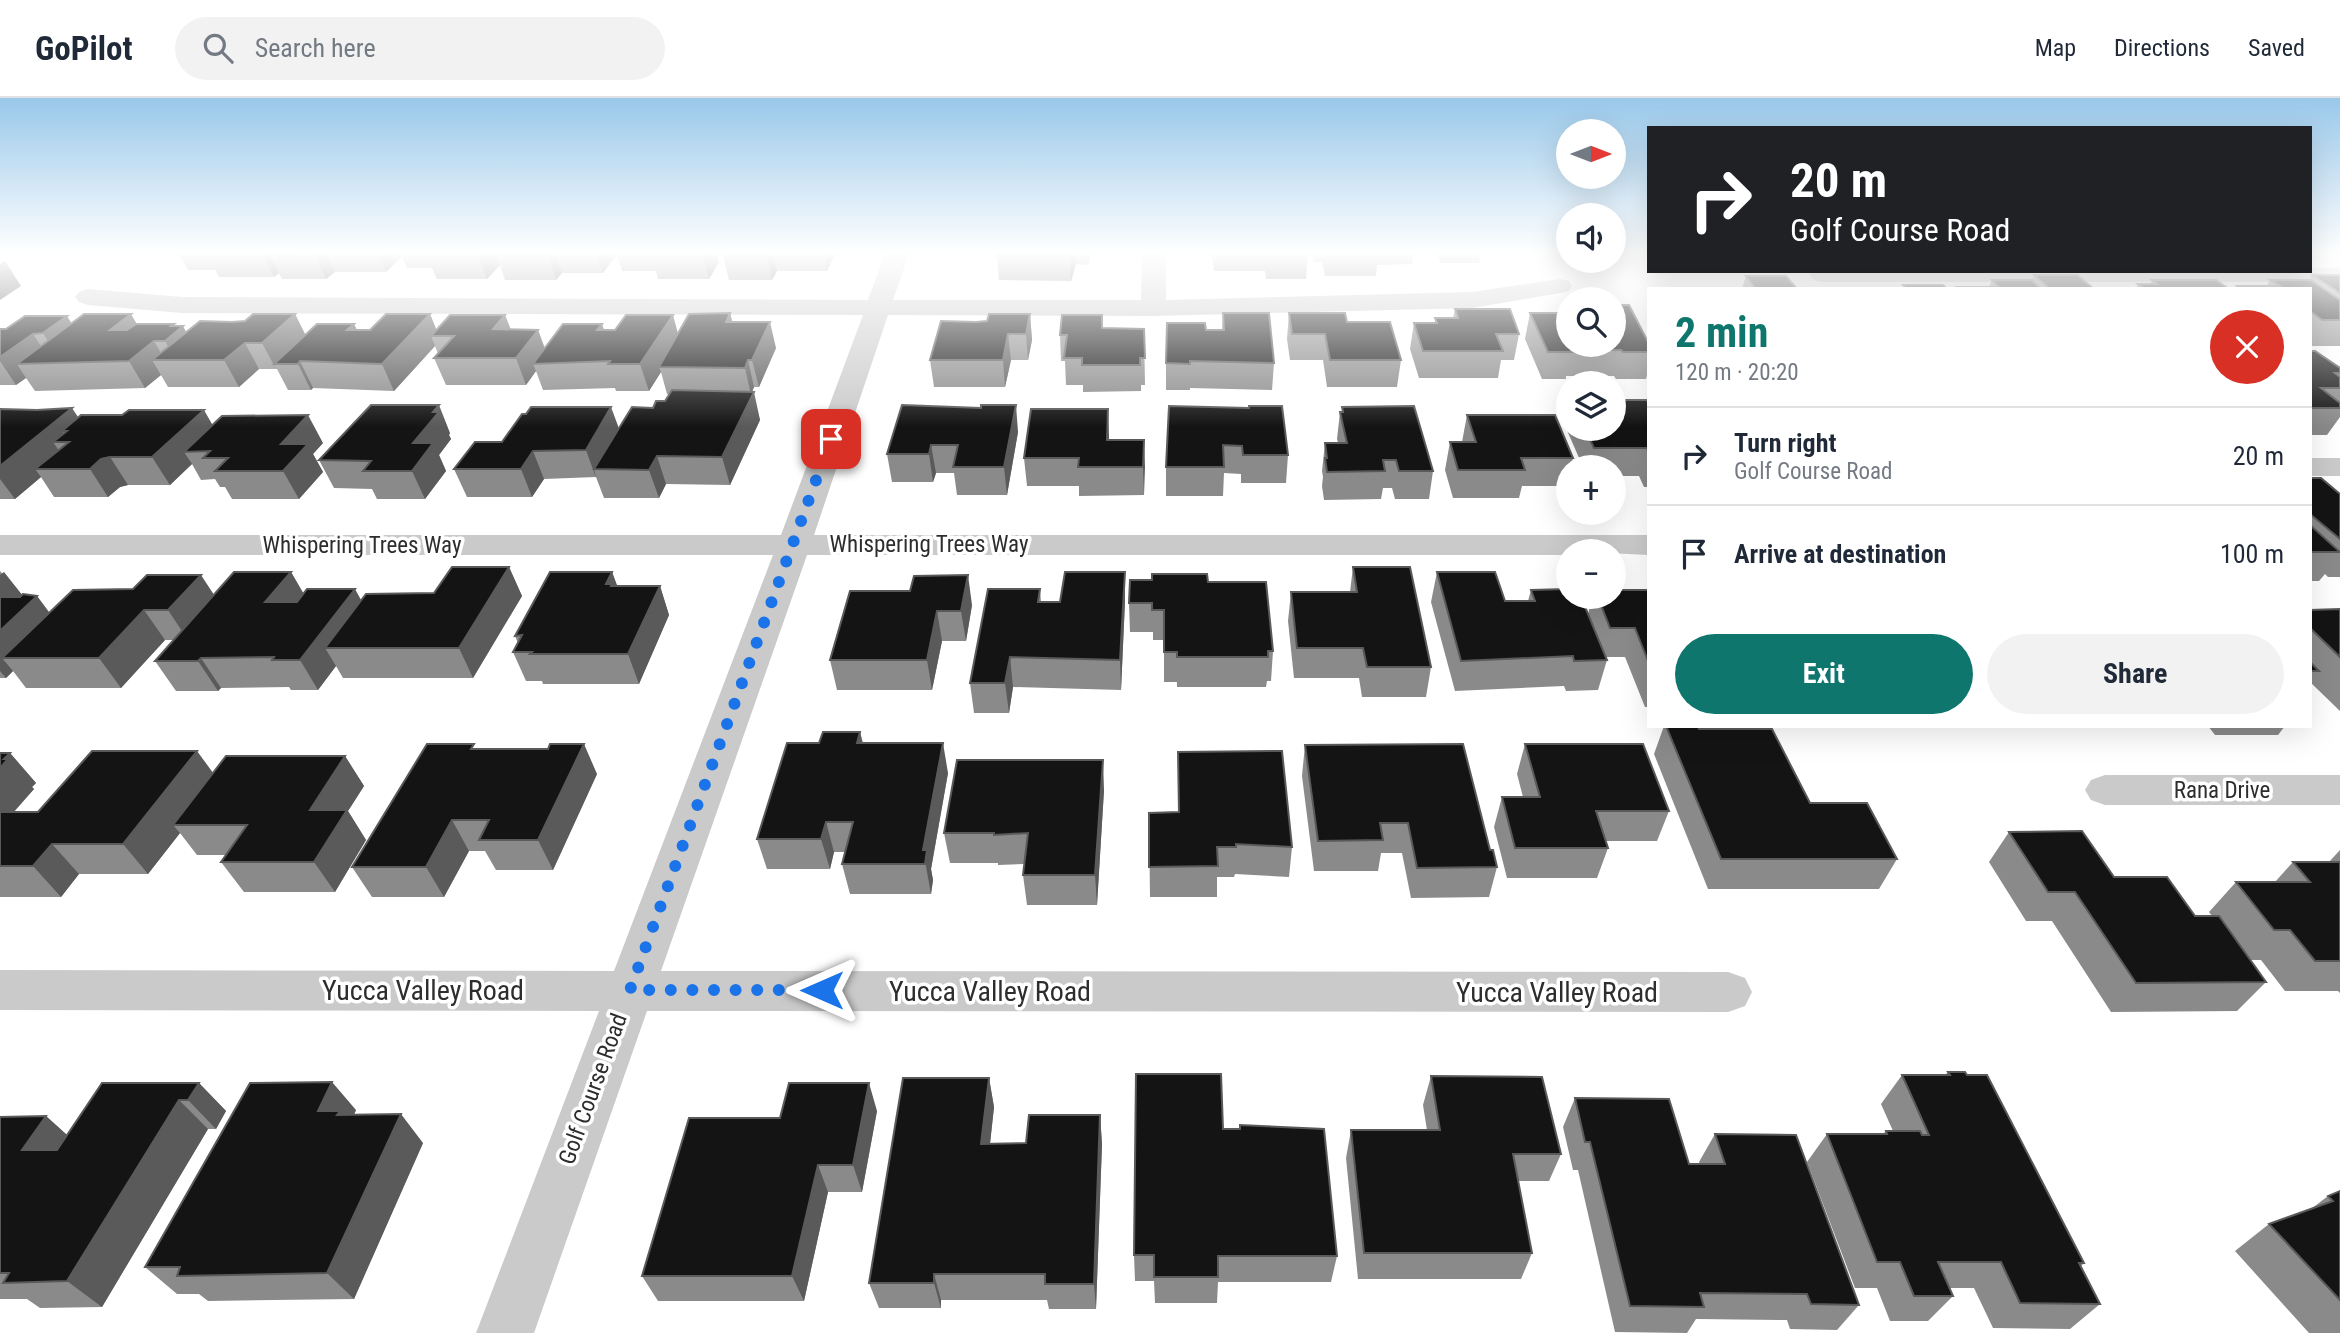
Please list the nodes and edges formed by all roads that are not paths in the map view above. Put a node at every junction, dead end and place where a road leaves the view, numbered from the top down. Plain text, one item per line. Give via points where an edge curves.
1 (875, 312) edge
2 (2312, 467) edge
3 (2340, 467) edge
4 (794, 544) junction
5 (0, 545) edge
6 (1647, 545) edge
7 (2105, 790) dead end
8 (2340, 790) edge
9 (0, 990) edge
10 (630, 990) junction
11 (1728, 992) dead end
12 (505, 1333) edge

1 - 4 street, Golf Course Road
2 - 3 street
4 - 5 street, Whispering Trees Way
4 - 6 street, Whispering Trees Way
4 - 10 street, Golf Course Road
7 - 8 street, Rana Drive
9 - 10 street, Yucca Valley Road
10 - 11 street, Yucca Valley Road
10 - 12 street, Golf Course Road

